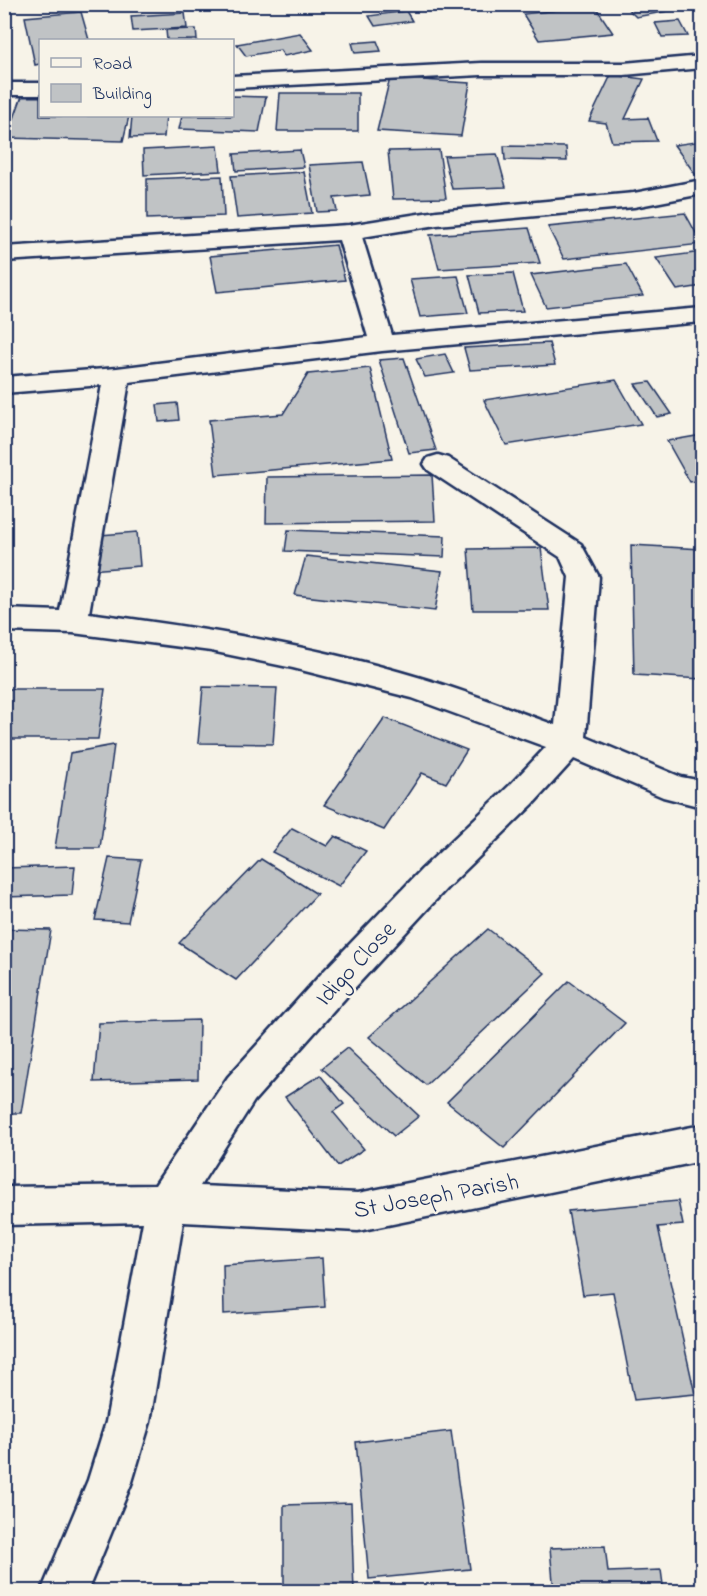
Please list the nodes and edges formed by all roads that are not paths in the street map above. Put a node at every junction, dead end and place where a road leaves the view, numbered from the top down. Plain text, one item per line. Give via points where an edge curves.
1 (702, 62) edge
2 (234, 82) edge
3 (4, 89) edge
4 (39, 89) edge
5 (702, 187) edge
6 (349, 232) junction
7 (4, 254) edge
8 (702, 315) edge
9 (382, 343) junction
10 (117, 376) junction
11 (4, 385) edge
12 (438, 464) dead end
13 (4, 620) edge
14 (73, 622) junction
15 (569, 743) junction
16 (702, 794) edge
17 (702, 1143) edge
18 (166, 1203) junction
19 (4, 1206) edge
20 (64, 1592) edge

1 - 2 street via 624,69 481,69
3 - 4 street
5 - 6 street via 634,200 438,218
6 - 7 street
6 - 9 street
8 - 9 street
9 - 10 street
10 - 11 street
10 - 14 street
12 - 15 street via 571,551 584,577
13 - 14 street
14 - 15 street via 211,640 293,657 418,688
15 - 16 street via 675,789
15 - 18 street, Idigo Close via 434,879 241,1089
17 - 18 street, St Joseph Parish via 358,1212
18 - 19 street, St Joseph Parish
18 - 20 street via 128,1422 110,1482

